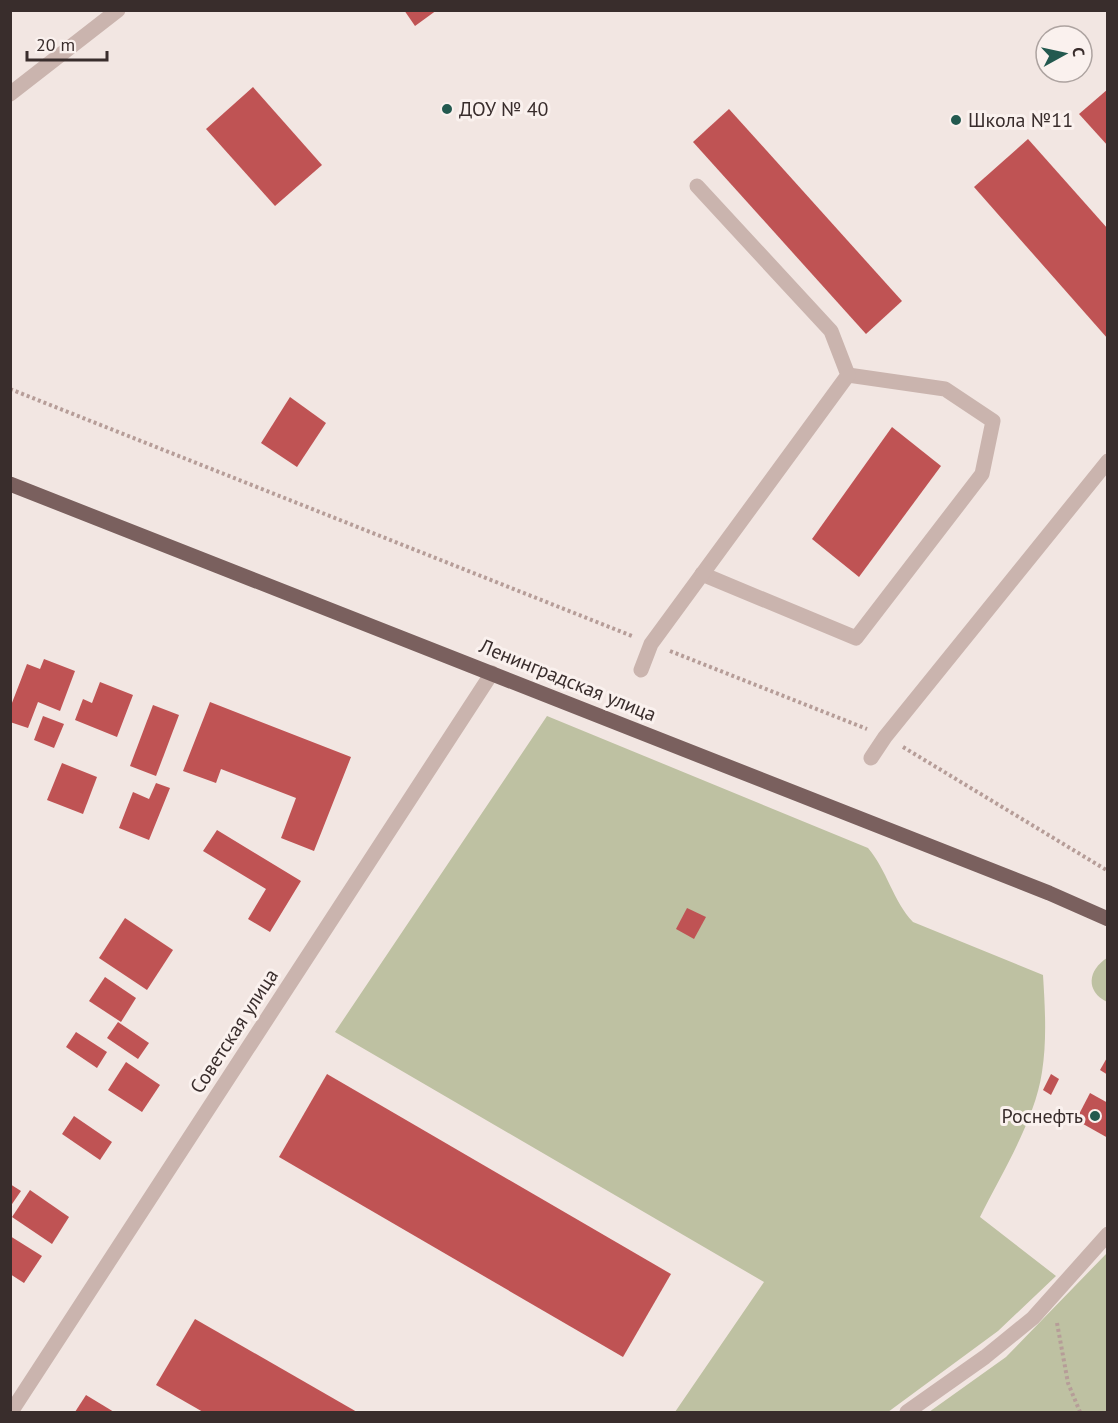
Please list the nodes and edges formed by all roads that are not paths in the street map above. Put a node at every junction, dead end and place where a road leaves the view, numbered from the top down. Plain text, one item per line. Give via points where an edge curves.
1 (118, 10) edge
2 (10, 94) edge
3 (697, 186) dead end
4 (848, 375) junction
5 (1107, 460) edge
6 (10, 484) edge
7 (702, 574) junction
8 (641, 670) dead end
9 (492, 673) junction
10 (871, 759) dead end
11 (1107, 919) edge
12 (1107, 1234) edge
13 (11, 1413) edge
14 (907, 1413) edge

1 - 2 street
3 - 4 street via 831,331
4 - 7 street
4 - 7 street via 945,389 993,420 981,474 856,638
5 - 10 street
6 - 9 main road, Ленинградская улица
7 - 8 street via 651,644
9 - 11 main road, Ленинградская улица
9 - 13 street, Советская улица
12 - 14 street via 1033,1318

